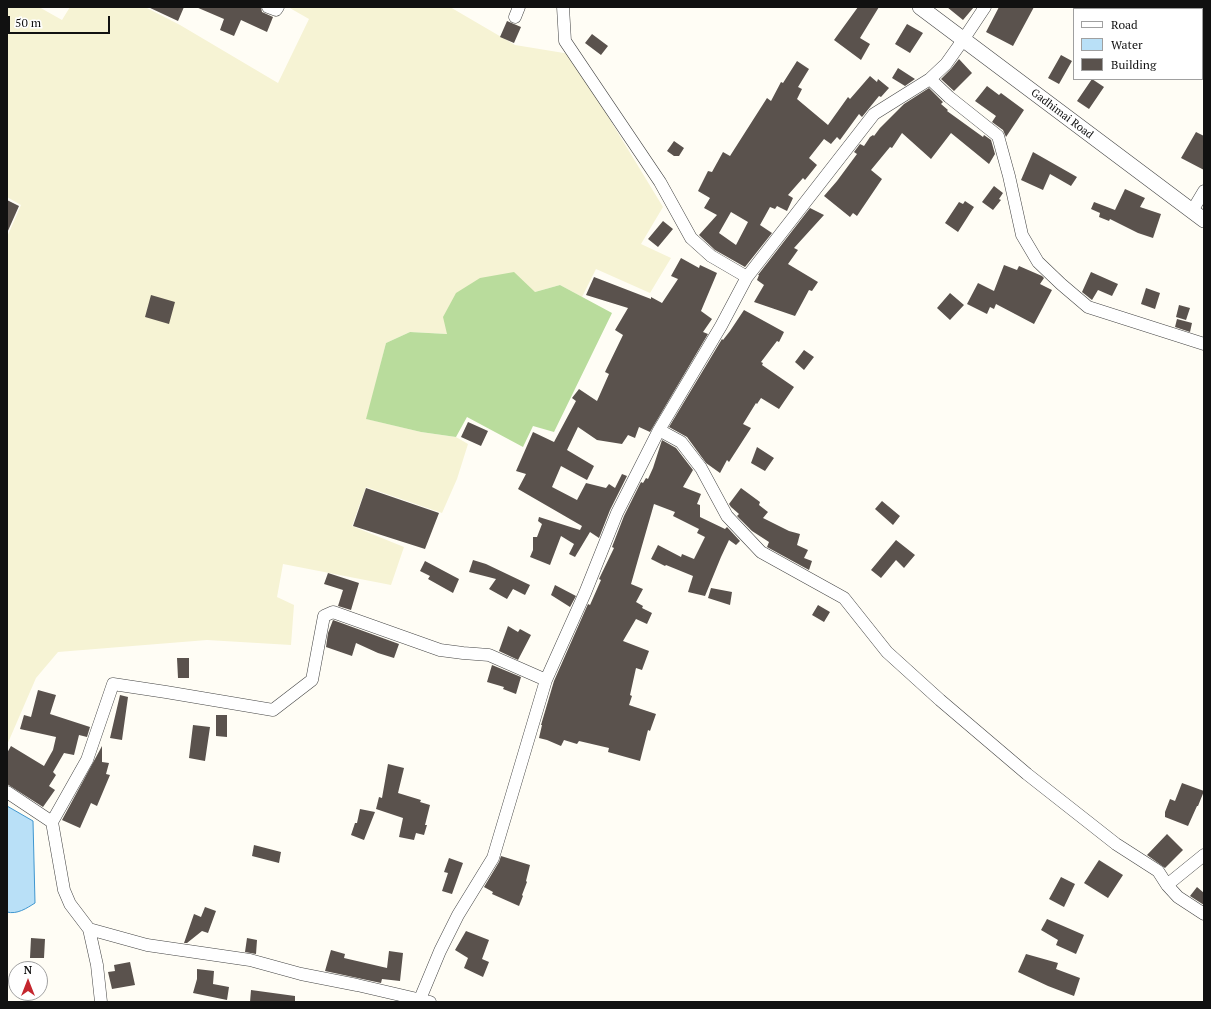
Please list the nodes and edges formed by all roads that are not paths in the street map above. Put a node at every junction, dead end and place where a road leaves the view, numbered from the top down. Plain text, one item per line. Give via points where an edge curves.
1 (268, 7) edge
2 (278, 7) edge
3 (563, 7) edge
4 (920, 7) edge
5 (985, 7) edge
6 (964, 40) junction
7 (930, 79) junction
8 (1204, 191) edge
9 (1198, 216) edge
10 (747, 277) junction
11 (1204, 344) edge
12 (659, 430) junction
13 (546, 680) junction
14 (7, 792) edge
15 (52, 822) junction
16 (1204, 855) edge
17 (1167, 885) junction
18 (1204, 914) edge
19 (90, 929) junction
20 (425, 1000) edge
21 (101, 1002) edge

1 - 2 street via 276,10
3 - 10 street via 565,41 660,182 691,238 711,256
4 - 6 street, Gadhimai Road
5 - 6 street
6 - 7 street via 946,64
6 - 9 street, Gadhimai Road
7 - 10 street via 874,114
7 - 11 street via 998,136 1022,236 1038,262 1088,307
8 - 9 street
10 - 12 street
12 - 13 street via 618,513
12 - 17 street via 681,442 701,468 727,516 761,552 844,598 887,652 922,684 1027,774 1116,844 1158,871
13 - 15 street via 489,655 440,650 333,612 324,616 312,680 273,710 113,684 87,760
13 - 20 street via 493,858 458,915 440,951
14 - 15 street
15 - 19 street via 64,890 70,904
16 - 17 street
17 - 18 street via 1178,897
19 - 20 street via 147,945 250,960 301,974
19 - 21 street

